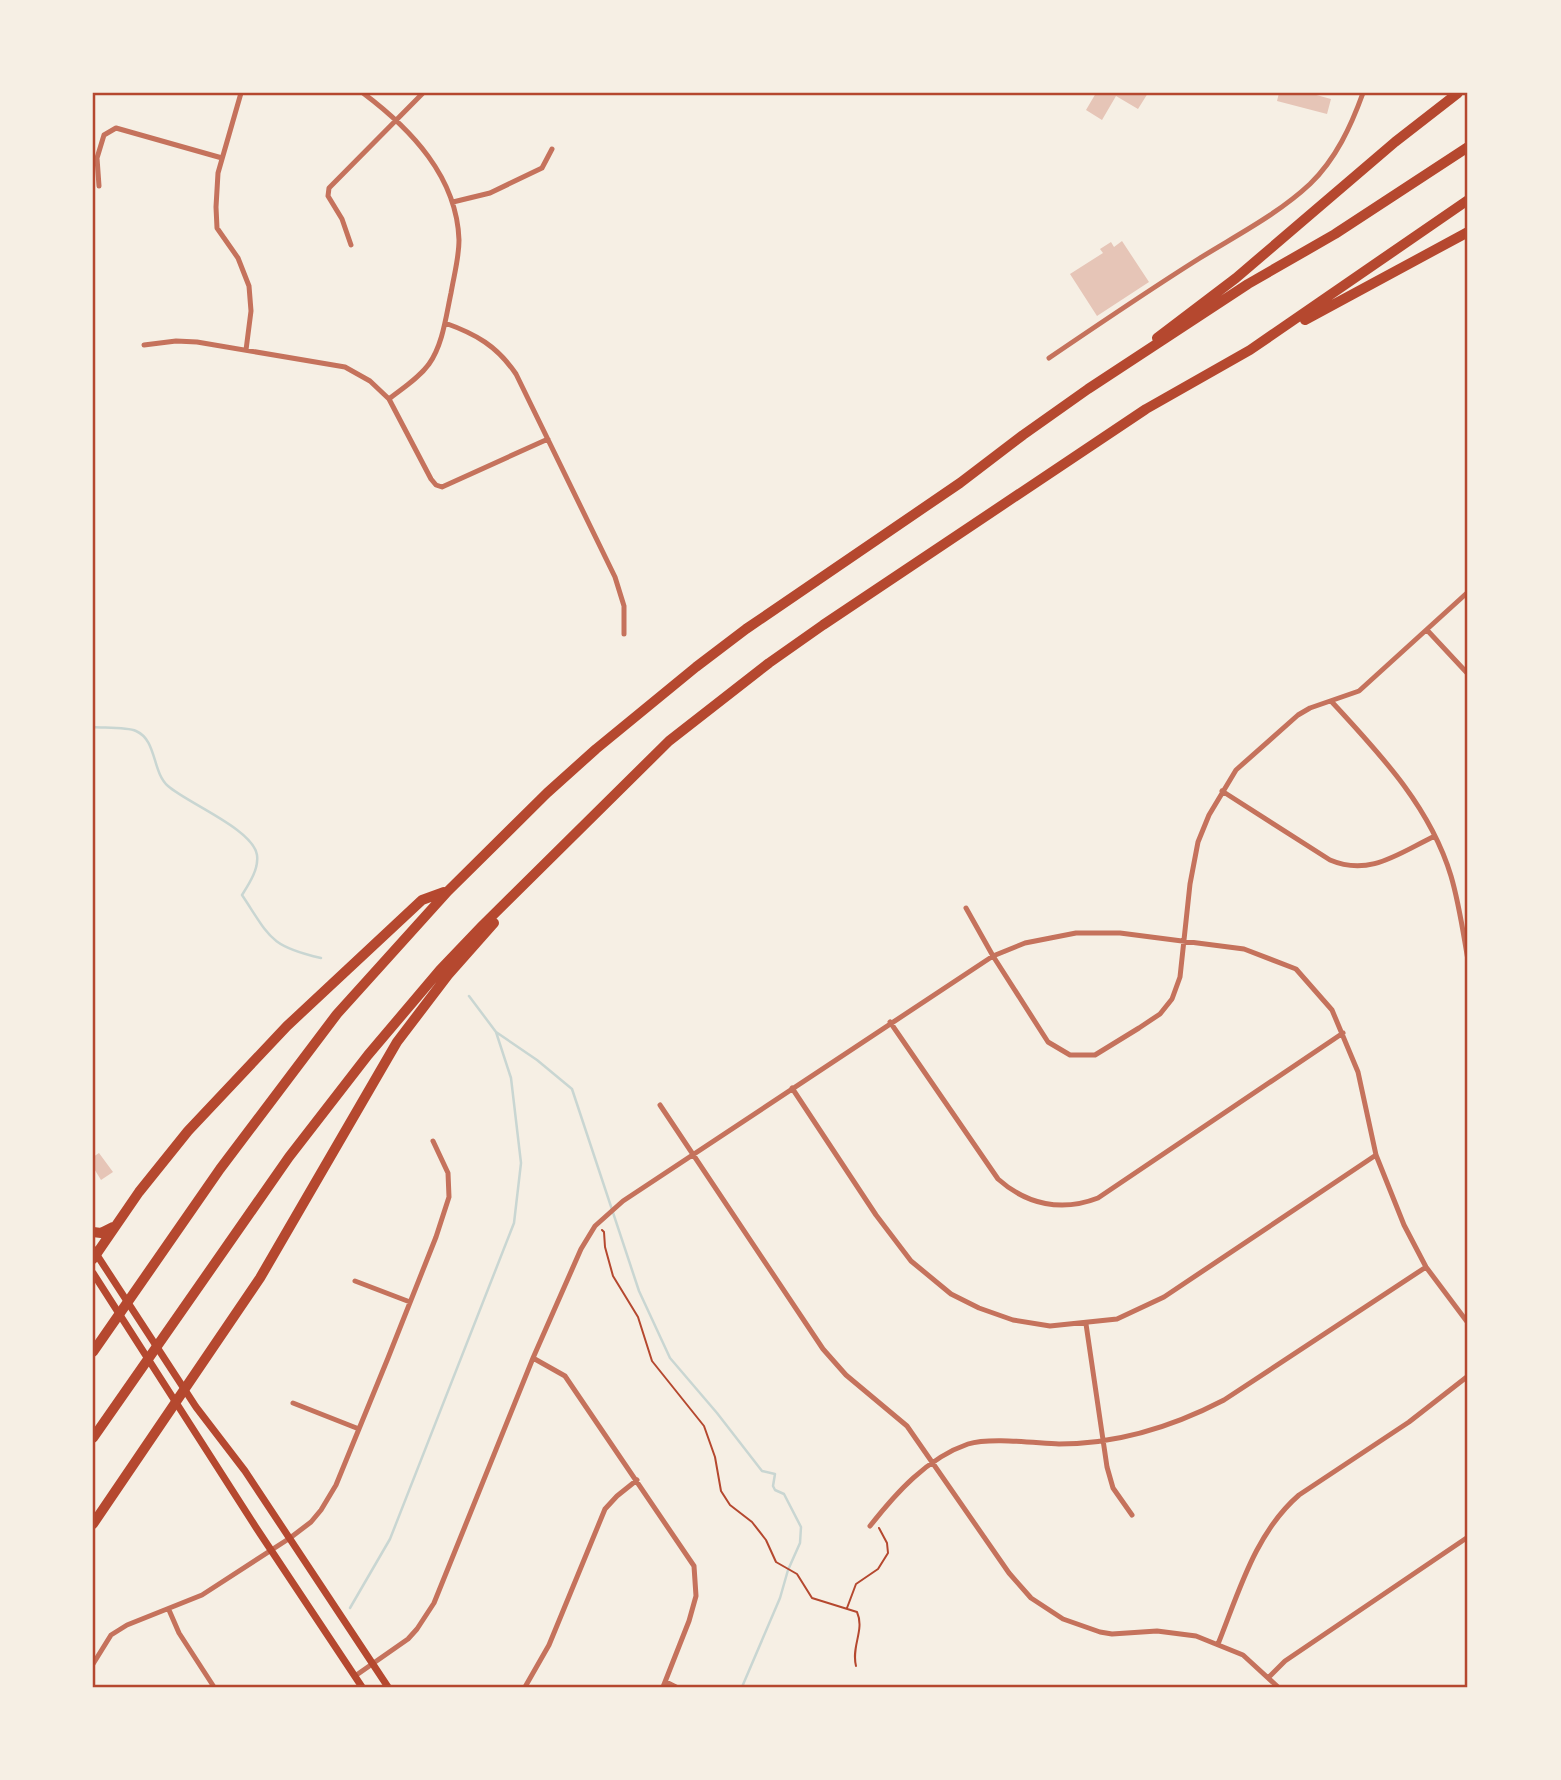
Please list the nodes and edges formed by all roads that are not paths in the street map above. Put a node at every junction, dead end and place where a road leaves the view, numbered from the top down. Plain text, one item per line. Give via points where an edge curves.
1 (241, 93) edge
2 (363, 93) edge
3 (424, 93) edge
4 (1363, 93) edge
5 (1458, 93) edge
6 (396, 120) junction
7 (1468, 147) edge
8 (552, 149) dead end
9 (222, 158) junction
10 (99, 186) dead end
11 (1468, 200) edge
12 (453, 202) junction
13 (1468, 232) edge
14 (351, 245) dead end
15 (445, 323) junction
16 (144, 345) dead end
17 (246, 350) junction
18 (1250, 350) junction
19 (1049, 358) dead end
20 (1088, 389) junction
21 (389, 399) junction
22 (548, 439) junction
23 (1468, 592) edge
24 (1427, 630) junction
25 (624, 634) dead end
26 (1468, 674) edge
27 (1331, 701) junction
28 (1222, 791) junction
29 (1434, 836) junction
30 (550, 859) junction
31 (448, 891) junction
32 (967, 908) dead end
33 (1184, 940) junction
34 (993, 956) junction
35 (1468, 960) edge
36 (890, 1022) junction
37 (1343, 1033) junction
38 (792, 1088) junction
39 (660, 1105) dead end
40 (433, 1140) dead end
41 (692, 1154) junction
42 (1376, 1155) junction
43 (116, 1225) junction
44 (93, 1232) edge
45 (94, 1254) edge
46 (1426, 1267) junction
47 (93, 1273) edge
48 (355, 1281) dead end
49 (410, 1302) junction
50 (1468, 1323) edge
51 (1086, 1324) junction
52 (93, 1352) edge
53 (533, 1359) junction
54 (1468, 1376) edge
55 (185, 1390) junction
56 (177, 1401) junction
57 (293, 1403) dead end
58 (359, 1429) junction
59 (93, 1438) edge
60 (1102, 1442) junction
61 (934, 1463) junction
62 (637, 1480) junction
63 (1132, 1515) dead end
64 (93, 1524) edge
65 (872, 1524) road end
66 (1468, 1537) edge
67 (290, 1538) junction
68 (271, 1550) junction
69 (169, 1610) junction
70 (1218, 1644) junction
71 (93, 1664) edge
72 (373, 1664) junction
73 (355, 1676) junction
74 (1269, 1677) junction
75 (665, 1685) edge
76 (214, 1687) edge
77 (362, 1687) edge
78 (388, 1687) edge
79 (524, 1687) edge
80 (676, 1687) edge
81 (1278, 1687) edge

1 - 9 street
2 - 6 street
3 - 6 street
4 - 19 street via 1333,156 1285,205
5 - 20 highway via 1236,278
6 - 12 street via 431,159
6 - 14 street via 329,188 328,196
7 - 20 highway
8 - 12 street via 542,168 490,192
9 - 10 street via 116,128 104,135 97,158
9 - 17 street via 217,228 238,258 248,286 251,311
11 - 18 highway
12 - 15 street via 457,261
13 - 18 highway
15 - 21 street via 429,363
15 - 22 street via 489,342 505,358
16 - 17 street via 176,341
17 - 21 street via 345,367
18 - 30 highway via 1146,410 769,663 669,741
20 - 31 highway via 696,667 586,758
21 - 22 street via 431,479 442,487
22 - 25 street via 615,577 624,607
23 - 24 street
24 - 26 street
24 - 27 street via 1359,691
27 - 28 street via 1298,715 1236,770
27 - 29 street via 1387,762 1418,804
28 - 29 street via 1342,865 1365,867
28 - 33 street via 1198,842
29 - 35 street via 1450,874
30 - 55 highway via 448,975 397,1042 294,1223
30 - 59 highway via 440,970 368,1055 289,1157
31 - 43 highway via 422,900 287,1026 188,1131
31 - 52 highway via 296,1065
32 - 34 street
33 - 34 street via 1076,933 1025,943
33 - 34 street via 1180,978 1172,999 1160,1014 1095,1055 1069,1055 1048,1042
33 - 37 street via 1244,949 1296,970 1332,1010
34 - 36 street
36 - 37 street via 998,1179 1013,1192 1050,1206 1080,1205 1098,1198
36 - 38 street
37 - 42 street via 1358,1072
38 - 41 street
38 - 51 street via 904,1252 951,1294 1013,1320 1050,1326
39 - 41 street
40 - 49 street via 448,1173 449,1197
41 - 53 street via 595,1226
41 - 61 street via 823,1349 846,1376 907,1426
42 - 46 street
42 - 51 street via 1164,1297 1117,1319
43 - 44 highway
43 - 45 highway
45 - 55 main road
46 - 50 street
46 - 60 street via 1224,1400 1168,1424
47 - 56 main road
48 - 49 street
49 - 58 street
51 - 60 street
53 - 62 street via 565,1376
53 - 72 street via 434,1603 408,1639
54 - 70 street via 1285,1507 1259,1544
55 - 56 highway
55 - 67 main road
56 - 64 highway
56 - 68 main road
57 - 58 street
58 - 67 street via 321,1510
60 - 61 street via 970,1443
60 - 63 street via 1114,1488
61 - 65 street via 907,1482
61 - 70 street via 1009,1573 1031,1598 1063,1619 1112,1634 1176,1633
62 - 75 street via 690,1559 696,1580 690,1621
62 - 79 street via 605,1509 549,1645
66 - 74 street via 1285,1661
67 - 68 street
67 - 72 main road
68 - 69 street via 202,1595
68 - 73 main road
69 - 71 street via 111,1635
69 - 76 street
70 - 74 street via 1243,1655
72 - 73 street
72 - 78 main road
73 - 77 main road
74 - 81 street
75 - 80 street

